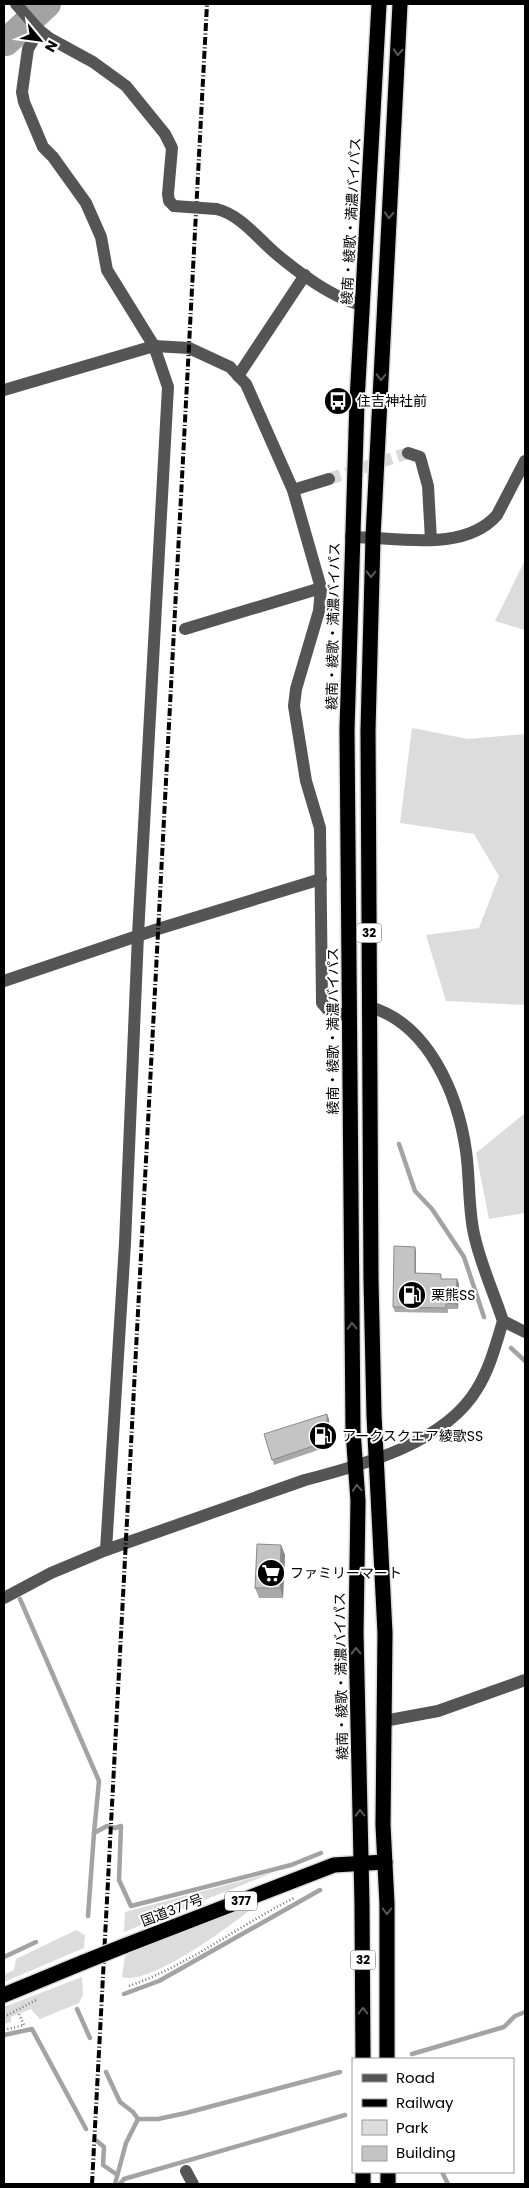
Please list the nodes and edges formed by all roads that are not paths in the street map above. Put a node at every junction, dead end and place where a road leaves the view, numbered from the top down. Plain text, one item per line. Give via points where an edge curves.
1 (16, 4) edge
2 (379, 4) edge
3 (400, 4) edge
4 (33, 23) junction
5 (305, 275) junction
6 (363, 305) junction
7 (154, 346) junction
8 (238, 376) junction
9 (4, 390) edge
10 (408, 453) dead end
11 (525, 461) edge
12 (329, 479) tunnel mouth
13 (293, 490) junction
14 (351, 537) junction
15 (372, 537) junction
16 (431, 540) junction
17 (321, 588) junction
18 (185, 629) dead end
19 (321, 880) junction
20 (138, 936) junction
21 (4, 981) edge
22 (370, 1007) junction
23 (349, 1016) junction
24 (503, 1321) junction
25 (525, 1332) edge
26 (376, 1457) junction
27 (355, 1465) junction
28 (106, 1550) junction
29 (6, 1595) edge
30 (525, 1680) edge
31 (384, 1721) junction
32 (361, 1862) junction
33 (385, 1862) junction
34 (4, 1995) edge
35 (363, 2058) edge
36 (387, 2058) edge
37 (186, 2171) dead end
38 (193, 2184) edge

1 - 4 street
2 - 6 highway, 綾南・綾歌・満濃バイパス / 32
3 -> 15 highway, 32
4 - 5 street, bridge via 126,86 165,134 172,148 168,194 174,206 230,212 276,254
4 - 7 street via 22,92 24,102 43,147 86,203 102,237 107,270
5 - 6 street via 349,302
5 - 8 street
6 - 14 highway, 綾南・綾歌・満濃バイパス / 32
7 - 8 street via 189,348 230,367
7 - 9 street
7 - 20 street via 168,387
8 - 13 street via 246,384
10 - 16 street via 420,457 428,486
11 - 16 street via 491,522 472,534
12 - 13 street
13 - 17 street
14 - 15 street
14 - 23 highway, 綾南・綾歌・満濃バイパス / 32 via 347,730
15 - 16 street
15 -> 22 highway, 32 via 368,730
17 - 18 street
17 - 19 street via 319,611 294,706 306,781 320,828
19 - 20 street
19 - 23 street via 322,1003 329,1012
20 - 21 street
20 - 28 street via 125,1243
22 - 24 street via 386,1011 408,1029 425,1047 447,1083 457,1108 466,1150 474,1234
22 - 26 highway, 32 via 371,1280
27 -> 23 highway, 綾南・綾歌・満濃バイパス / 32
24 - 25 street
24 - 26 street via 489,1365 477,1390 464,1406 429,1436
26 - 27 street
26 - 31 highway, 32 via 385,1633
27 - 28 street
32 -> 27 highway, 綾南・綾歌・満濃バイパス / 32
28 - 29 street
30 - 31 street via 438,1711
31 - 33 highway, 32
32 - 33 highway, 国道377号 / 377
32 - 34 highway, 国道377号 / 377, bridge via 334,1865
35 -> 32 highway, 綾南・綾歌・満濃バイパス / 32
33 -> 36 highway, 32
37 - 38 street

